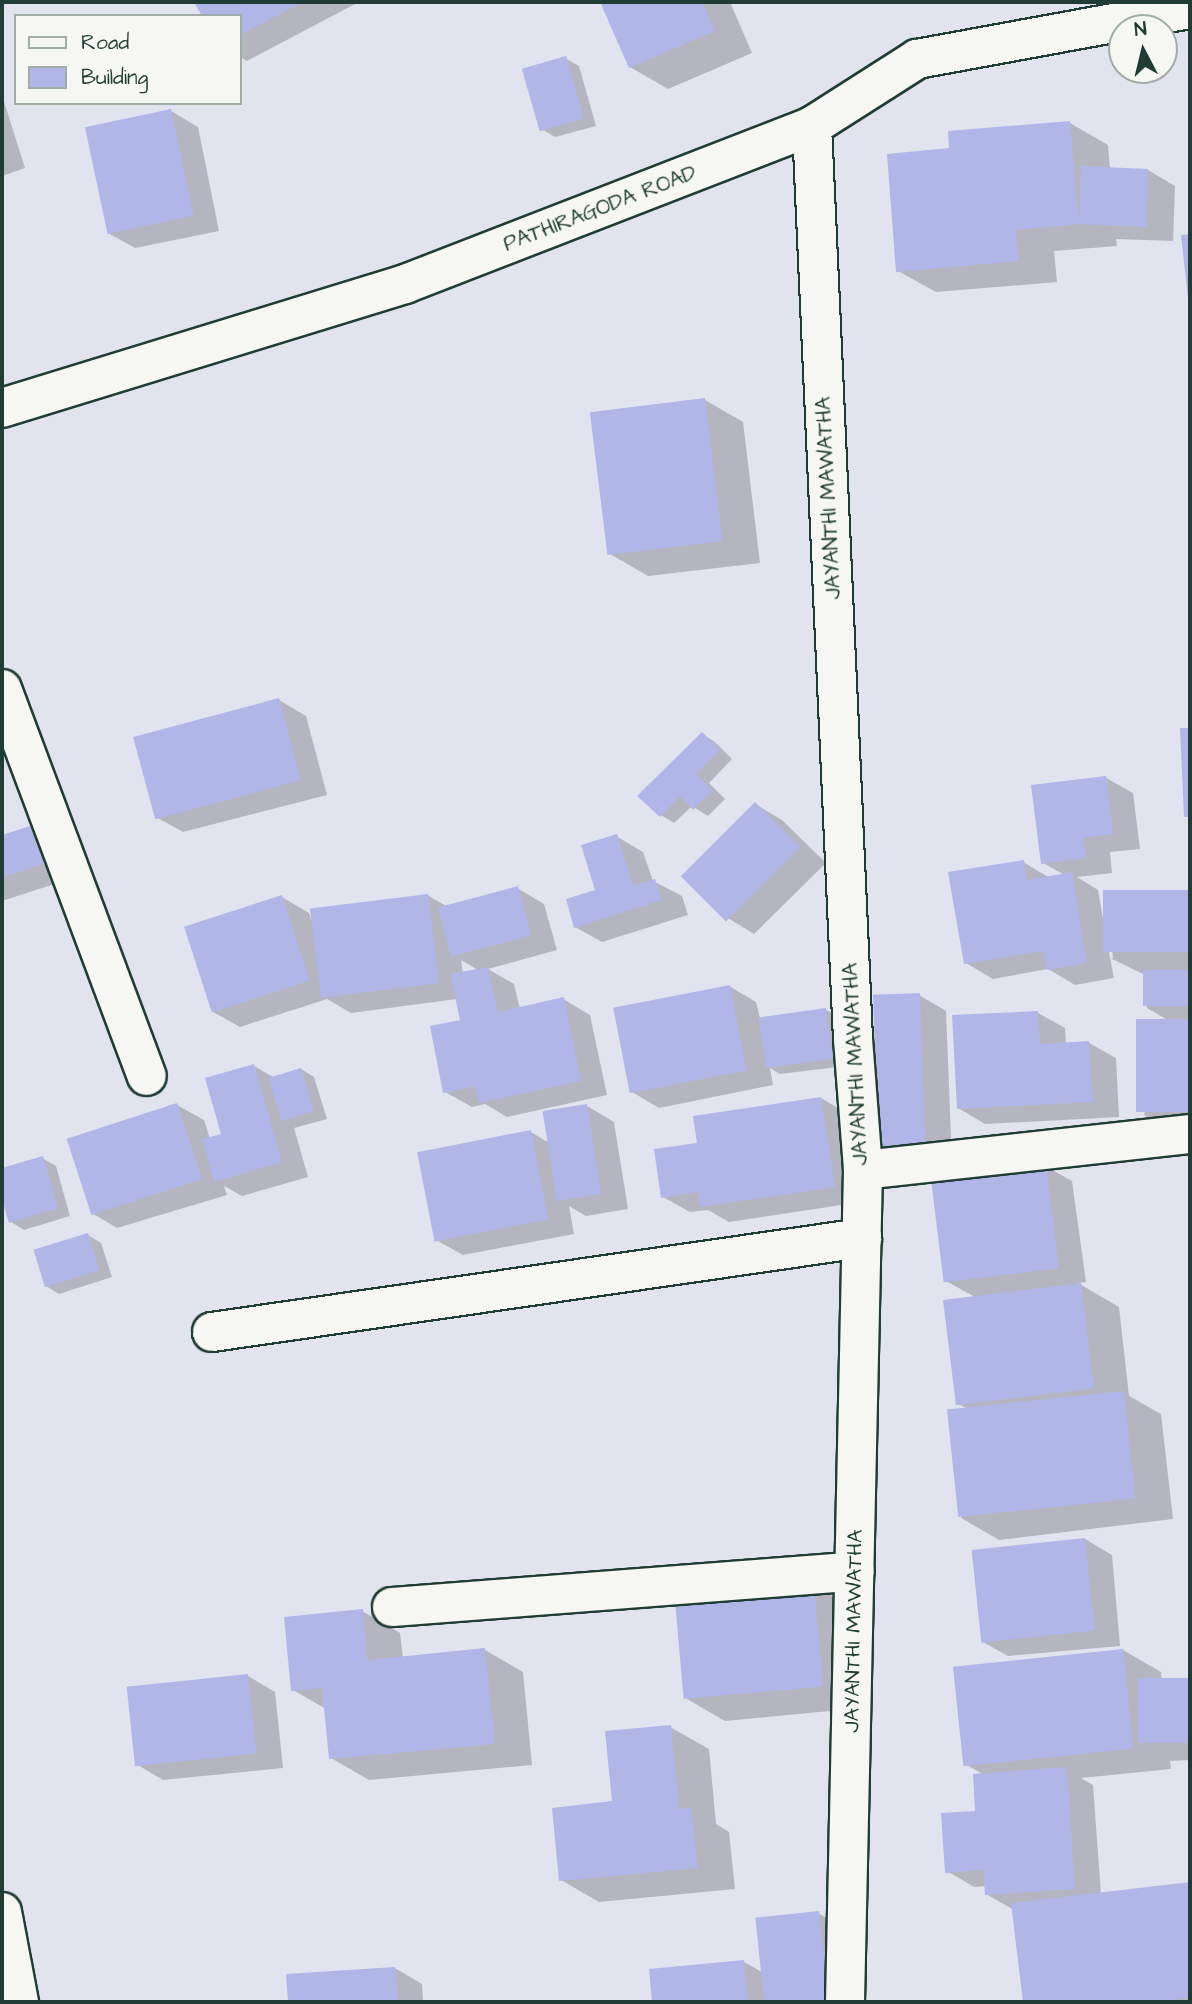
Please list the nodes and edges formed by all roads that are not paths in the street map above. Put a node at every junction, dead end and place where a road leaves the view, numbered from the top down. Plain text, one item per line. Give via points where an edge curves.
1 (1190, 9) edge
2 (812, 126) junction
3 (2, 408) edge
4 (2, 689) edge
5 (148, 1076) dead end
6 (1190, 1135) edge
7 (863, 1170) junction
8 (862, 1238) junction
9 (212, 1332) dead end
10 (855, 1571) junction
11 (392, 1606) dead end
12 (2, 1912) edge
13 (19, 2002) edge
14 (845, 2002) edge

1 - 2 street, PATHIRAGODA ROAD via 917,60
2 - 3 street, PATHIRAGODA ROAD via 405,285
2 - 7 street, JAYANTHI MAWATHA via 853,1039
4 - 5 street
6 - 7 street
7 - 8 street, JAYANTHI MAWATHA
8 - 9 street
8 - 10 street, JAYANTHI MAWATHA
10 - 11 street
10 - 14 street, JAYANTHI MAWATHA
12 - 13 street

